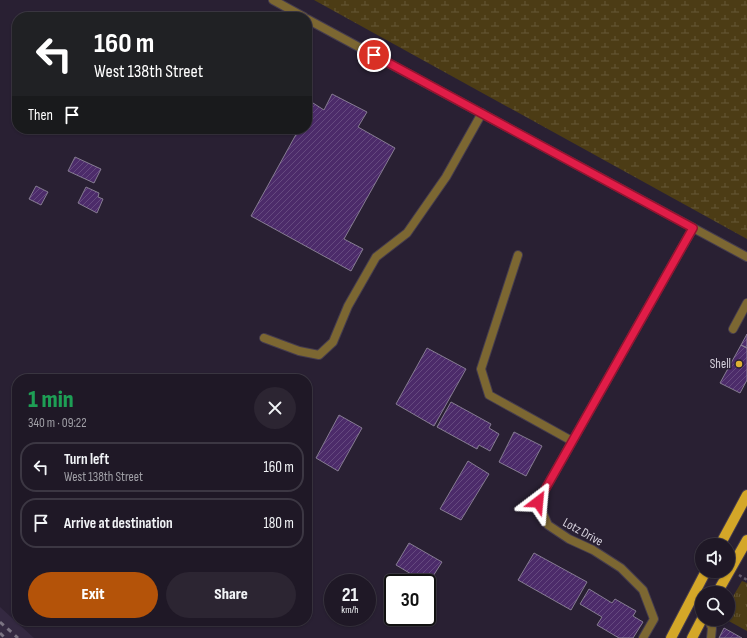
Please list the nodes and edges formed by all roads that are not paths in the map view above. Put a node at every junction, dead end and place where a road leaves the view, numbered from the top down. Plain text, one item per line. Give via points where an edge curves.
1 (273, 0) edge
2 (295, 12) edge
3 (312, 22) edge
4 (482, 113) junction
5 (693, 228) junction
6 (518, 255) dead end
7 (747, 257) edge
8 (747, 303) edge
9 (733, 329) dead end
10 (264, 338) dead end
11 (572, 442) junction
12 (747, 495) edge
13 (724, 538) edge
14 (747, 540) edge
15 (702, 578) edge
16 (721, 586) edge
17 (698, 626) edge
18 (711, 626) edge
19 (643, 638) edge
20 (671, 638) edge
21 (692, 638) edge
22 (711, 638) edge

1 - 2 street
3 - 4 street
4 - 5 street
4 - 10 street via 446,177 407,233 376,257 348,306 333,342 319,355 299,351
5 - 7 street
5 - 11 street, Lotz Drive
6 - 11 street via 481,369 489,395
8 - 9 street
11 - 19 street, Lotz Drive via 538,502 548,525 621,568 643,590 654,618
12 - 13 main road
14 - 16 main road
15 - 20 main road
17 - 21 main road
18 - 22 street

